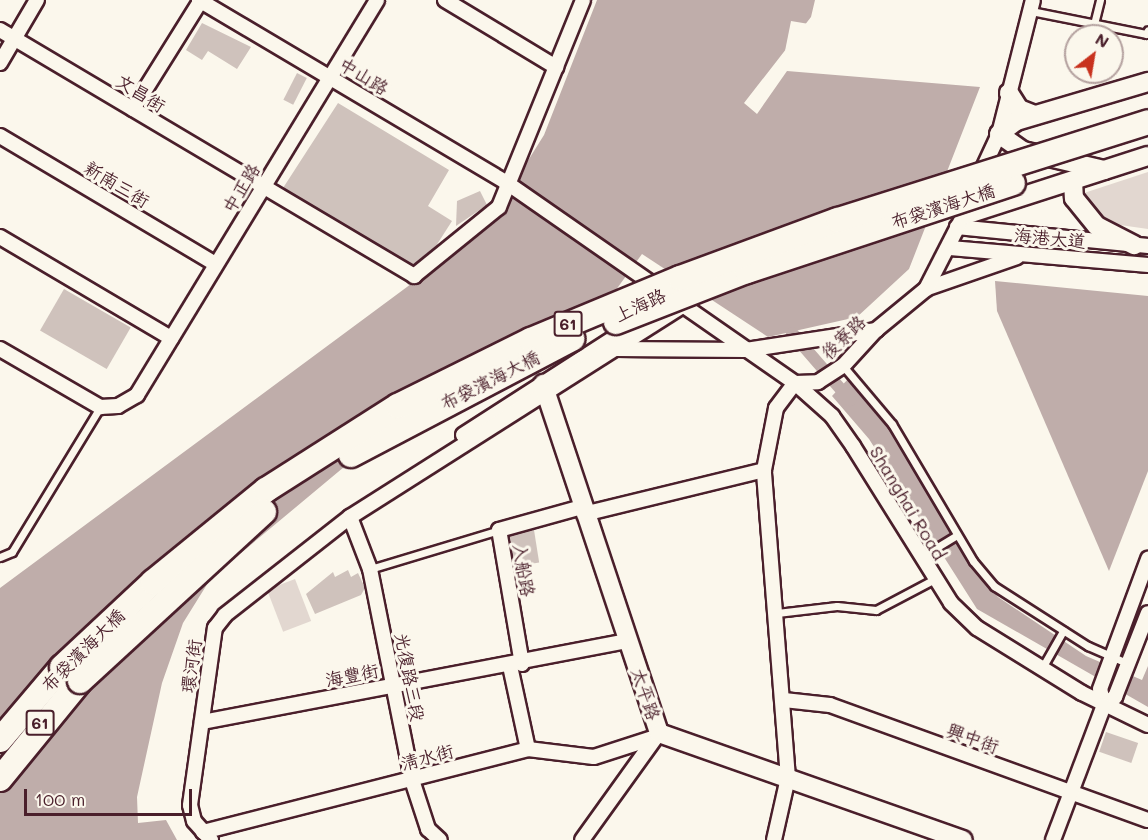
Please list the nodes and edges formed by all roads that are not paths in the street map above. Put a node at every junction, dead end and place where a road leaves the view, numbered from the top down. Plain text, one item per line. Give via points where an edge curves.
1 (37, 0) edge
2 (200, 0) edge
3 (376, 0) edge
4 (445, 0) edge
5 (583, 0) edge
6 (1100, 0) edge
7 (1032, 5) edge
8 (1094, 24) joint
9 (1124, 29) edge
10 (0, 30) edge
11 (1147, 32) edge
12 (14, 38) junction
13 (0, 63) edge
14 (556, 67) junction
15 (330, 77) junction
16 (1148, 82) edge
17 (1009, 93) junction
18 (133, 109) junction
19 (1035, 116) junction
20 (1148, 122) edge
21 (999, 134) junction
22 (0, 136) edge
23 (1148, 139) edge
24 (1148, 156) edge
25 (1104, 170) junction
26 (1073, 180) junction
27 (510, 185) junction
28 (262, 188) junction
29 (961, 221) junction
30 (0, 237) edge
31 (1141, 245) edge
32 (950, 248) junction
33 (1028, 254) junction
34 (216, 264) junction
35 (1148, 265) edge
36 (650, 284) joint
37 (926, 289) junction
38 (682, 306) junction
39 (876, 330) junction
40 (171, 338) junction
41 (0, 349) edge
42 (616, 349) junction
43 (746, 350) junction
44 (843, 366) junction
45 (795, 383) junction
46 (545, 389) junction
47 (100, 407) junction
48 (764, 470) junction
49 (583, 511) junction
50 (350, 517) junction
51 (499, 530) junction
52 (957, 535) junction
53 (0, 557) edge
54 (920, 558) junction
55 (1148, 559) edge
56 (370, 569) junction
57 (933, 580) junction
58 (777, 613) junction
59 (1148, 613) edge
60 (1064, 631) junction
61 (627, 641) junction
62 (1111, 661) junction
63 (516, 665) junction
64 (1128, 667) junction
65 (1042, 668) junction
66 (71, 674) junction
67 (394, 686) junction
68 (784, 700) junction
69 (1109, 701) junction
70 (201, 722) junction
71 (1148, 724) edge
72 (0, 732) edge
73 (658, 735) junction
74 (0, 740) edge
75 (528, 749) junction
76 (0, 766) edge
77 (788, 778) junction
78 (0, 779) edge
79 (412, 780) junction
80 (1071, 792) junction
81 (1148, 820) edge
82 (207, 836) edge
83 (440, 840) edge
84 (582, 840) edge
85 (774, 840) edge
86 (963, 840) edge
87 (1053, 840) edge

1 - 12 street
2 - 15 street, 中山路
2 - 18 street
3 - 15 street, 中正路
4 - 14 street
5 - 14 street
6 - 8 lane
7 - 8 lane
7 - 17 street, 後寮路
9 - 11 lane
10 - 12 street, 文昌街
12 - 13 street
12 - 18 street, 文昌街
14 - 27 street
15 - 27 street, 中山路
15 - 28 street, 中正路
16 - 19 main road
17 - 19 main road via 1019,109
17 - 21 street, 後寮路
18 - 28 street, 文昌街
19 - 21 main road
20 - 66 highway, 布袋濱海大橋 / 61, bridge via 838,220 680,278 531,340 398,406 266,490 153,582
21 - 25 main road via 1023,151
21 - 29 street, 後寮路
22 - 34 street, 新南三街
23 - 66 highway, 布袋濱海大橋 / 61, bridge via 747,271 560,344 375,440 275,503
24 - 25 main road
25 - 26 main road
26 - 29 main road
26 - 31 main road via 1074,198 1097,226
27 - 28 street, 文昌街 via 499,207 414,276
27 - 36 street, 中山路
28 - 34 street, 中正路
29 - 31 street, 海港大道
29 - 32 street, 後寮路
30 - 40 street
32 - 33 street, 海港大道
32 - 37 street, 後寮路
33 - 35 street, 海港大道
33 - 37 street
34 - 40 street, 中正路
36 - 38 street, Shanghai Road
37 - 39 street, 後寮路
38 - 42 street, 上海路
38 - 43 street, Shanghai Road
38 - 46 street, 上海路 via 631,327
39 - 43 street
39 - 44 street, 後寮路
40 - 47 street, 中正路 via 137,394 118,406
41 - 47 street
42 - 43 street
42 - 46 street, 上海路
43 - 45 street, Shanghai Road
44 - 45 street, 後寮路 via 818,382
44 - 52 lane via 892,424
45 - 48 street via 776,408
45 - 54 street, Shanghai Road via 838,423
46 - 49 main road, 太平路
46 - 50 street, 上海路
47 - 53 lane via 12,552
48 - 49 street, 入船路
48 - 58 street
49 - 51 street, 入船路
49 - 61 main road, 太平路
50 - 56 street, 光復路三段
50 - 70 street, 環河街 via 215,628
51 - 56 lane
51 - 63 street, 入船路
52 - 54 lane
52 - 60 lane via 994,586
54 - 57 street, Shanghai Road
55 - 62 street
56 - 67 street, 光復路三段
57 - 58 lane via 876,610 837,606
57 - 65 street, Shanghai Road via 977,628
58 - 68 street
59 - 64 street
60 - 62 lane
60 - 65 lane
61 - 63 street
61 - 73 main road, 太平路
62 - 64 lane
62 - 69 street via 1100,689
63 - 67 street, 海豐街
63 - 75 street, 入船路
64 - 69 street
65 - 69 street, Shanghai Road
66 - 72 highway
66 - 74 highway, 布袋濱海大橋 / 61
66 - 76 highway, 布袋濱海大橋 / 61
66 - 78 highway
67 - 70 street, 海豐街
67 - 79 street, 光復路三段
68 - 77 street
68 - 80 street, 興中街 via 830,705
69 - 71 street, Shanghai Road
69 - 80 street
70 - 82 street, 環河街 via 190,805
73 - 75 street, 清水街 via 594,757
73 - 77 main road, 太平路
73 - 84 street
75 - 79 street, 清水街
77 - 85 street via 785,812
77 - 86 main road, 太平路
79 - 82 street, 清水街
79 - 83 street, 光復路三段 via 428,829
80 - 81 street, 興中街
80 - 87 street

